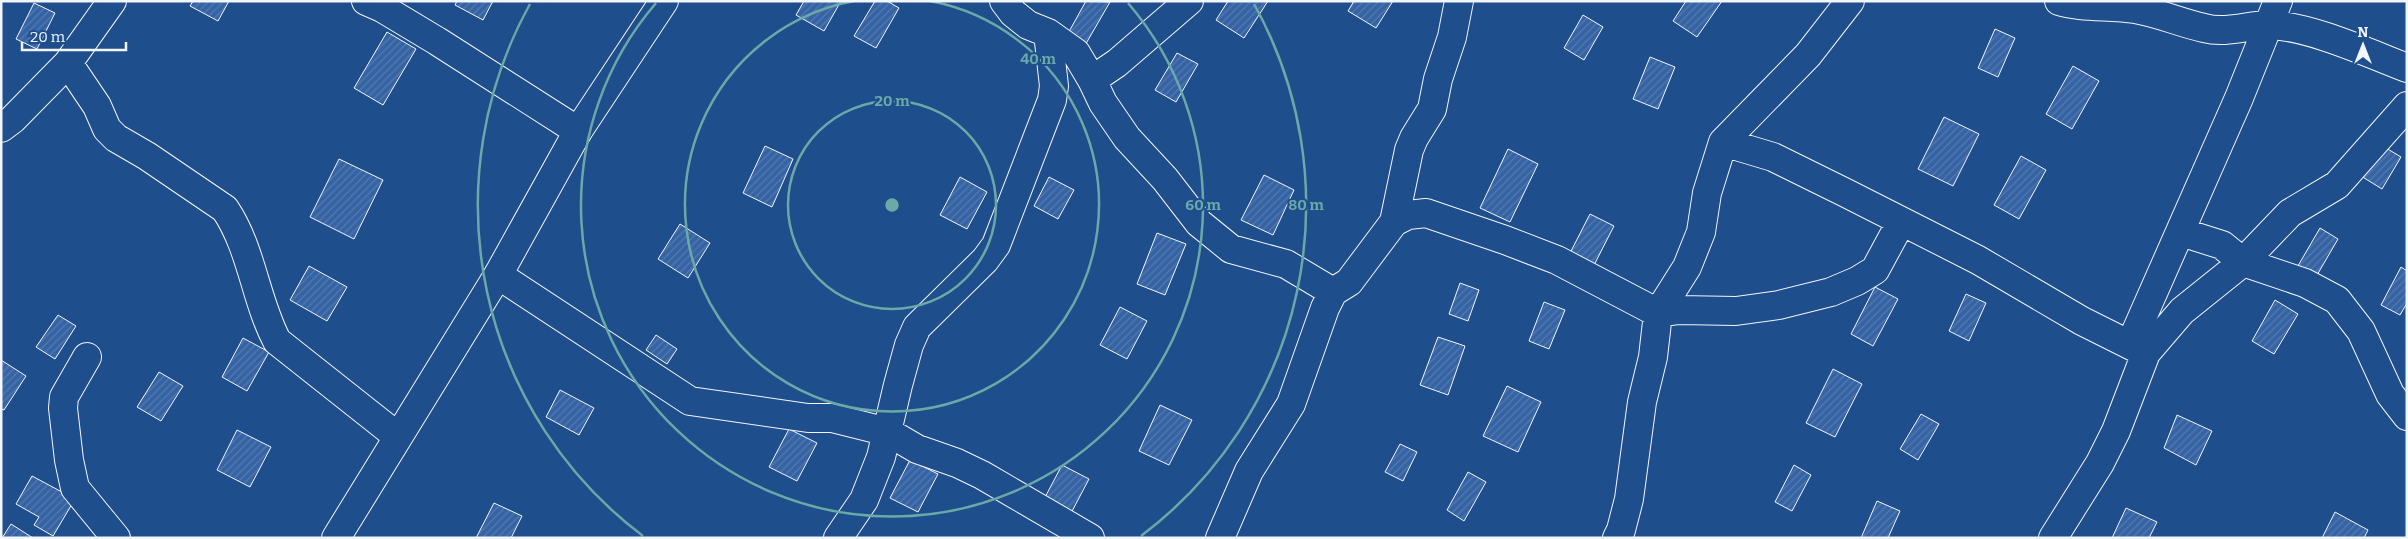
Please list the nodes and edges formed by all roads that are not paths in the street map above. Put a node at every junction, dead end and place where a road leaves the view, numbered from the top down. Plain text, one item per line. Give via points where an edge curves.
1 (112, 1) edge
2 (366, 1) edge
3 (664, 1) edge
4 (1004, 1) edge
5 (1189, 1) edge
6 (1459, 1) edge
7 (1850, 1) edge
8 (2059, 1) edge
9 (2273, 13) edge
10 (1048, 34) junction
11 (68, 63) junction
12 (2407, 68) edge
13 (1092, 80) junction
14 (2407, 106) edge
15 (1, 128) edge
16 (578, 131) junction
17 (1723, 142) junction
18 (1394, 222) junction
19 (1901, 222) junction
20 (2181, 232) junction
21 (2243, 262) junction
22 (498, 275) junction
23 (1333, 292) junction
24 (1658, 312) junction
25 (2138, 349) junction
26 (86, 357) dead end
27 (2407, 416) edge
28 (888, 432) junction
29 (397, 436) junction
30 (116, 538) edge
31 (336, 538) edge
32 (838, 538) edge
33 (1090, 538) edge
34 (1220, 538) edge
35 (1616, 538) edge
36 (2053, 538) edge

1 - 11 main road
2 - 16 main road via 437,41
3 - 16 main road
4 - 10 main road via 1028,25
5 - 13 main road via 1117,63
6 - 18 main road via 1432,109 1409,150
7 - 17 main road via 1808,55
8 - 9 main road via 2134,9 2205,29 2234,30
9 - 12 main road via 2294,29
9 - 20 main road
10 - 13 main road via 1076,53
10 - 28 main road via 1054,86 1052,100 996,246 917,327 909,345
11 - 15 main road via 14,119
11 - 29 main road via 97,106 107,129 116,138 225,209 250,259 268,324 277,341
13 - 23 main road via 1127,138 1199,223 1231,249 1286,264
14 - 21 main road via 2337,185 2290,213
16 - 22 main road
17 - 19 main road via 1773,157
17 - 24 main road via 1707,193 1701,232 1687,267
18 - 23 main road via 1348,282
18 - 24 main road via 1416,213 1426,213 1557,260
19 - 24 main road via 1874,270 1831,292 1736,311
19 - 25 main road via 1978,260 2082,321
20 - 21 main road via 2222,246
20 - 25 main road
21 - 25 main road
21 - 27 main road via 2305,283 2337,300 2361,331 2390,394
22 - 28 main road via 690,401 808,418 832,418
22 - 29 main road
23 - 34 main road via 1324,308 1291,404 1249,471
24 - 35 main road via 1630,491 1621,530
25 - 36 main road via 2116,430 2100,463
26 - 30 main road via 64,397 69,460 75,488
28 - 32 main road via 864,500
28 - 33 main road via 917,450 982,475
29 - 31 main road

